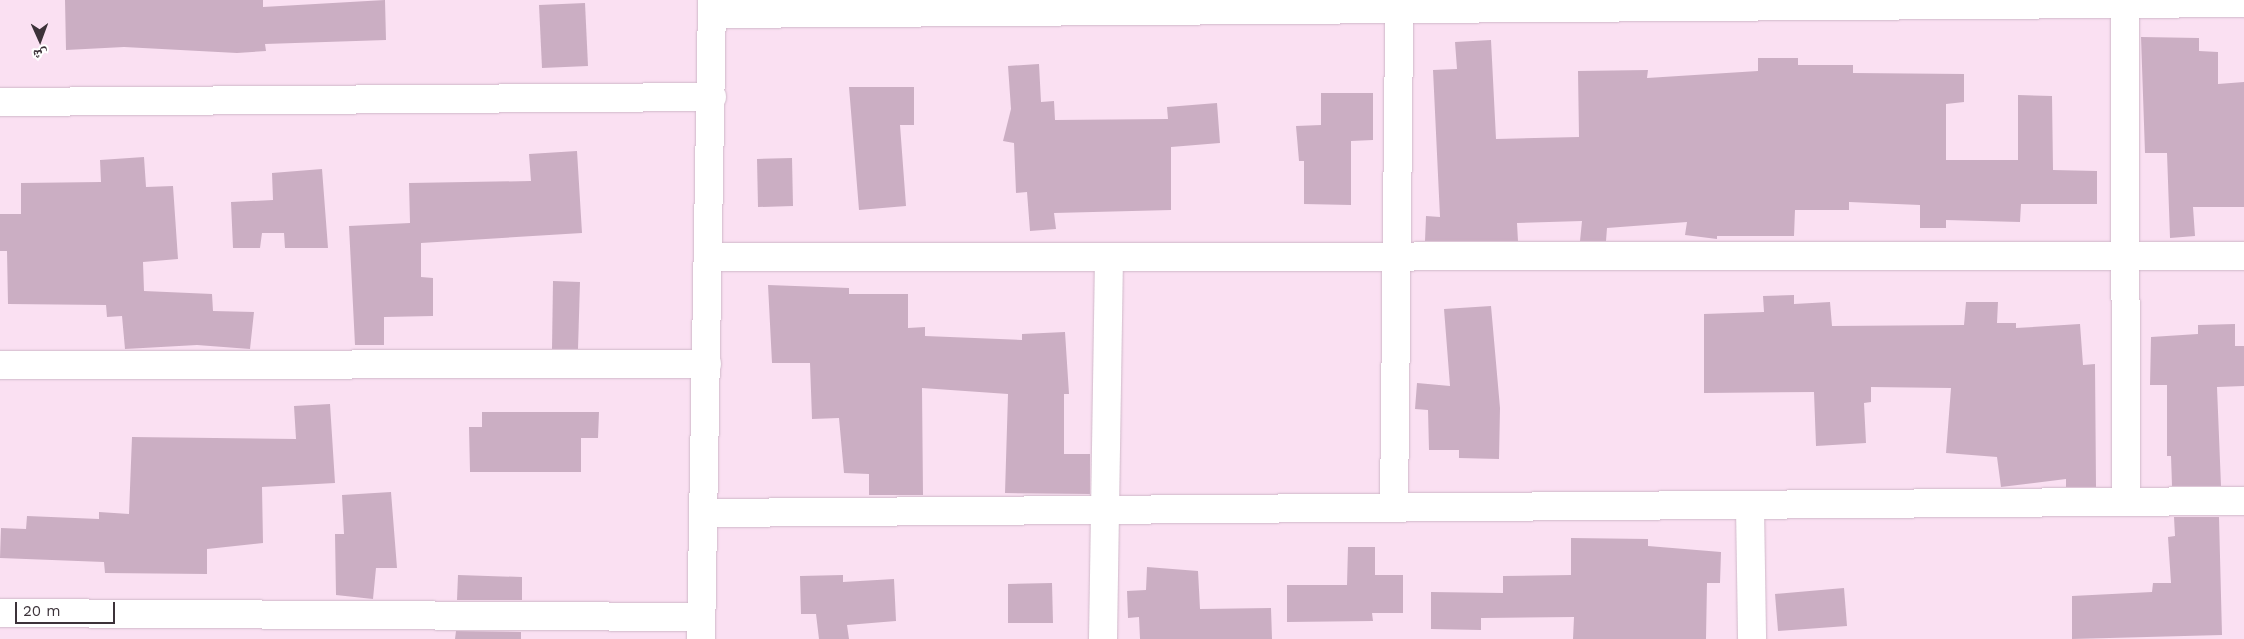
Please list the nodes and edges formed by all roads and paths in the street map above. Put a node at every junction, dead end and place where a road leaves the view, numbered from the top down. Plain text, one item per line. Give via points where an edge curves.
1 (1749, 3) edge
2 (2244, 3) edge
3 (1099, 5) edge
4 (2125, 5) junction
5 (712, 7) edge
6 (1399, 9) junction
7 (712, 97) junction
8 (0, 102) edge
9 (2244, 256) edge
10 (708, 257) junction
11 (2127, 257) junction
12 (1110, 260) junction
13 (1394, 260) junction
14 (706, 364) junction
15 (0, 366) edge
16 (2126, 501) junction
17 (2244, 501) edge
18 (1750, 507) junction
19 (1394, 508) junction
20 (1104, 512) junction
21 (706, 513) junction
22 (0, 613) edge
23 (701, 628) edge
24 (1102, 639) edge
25 (1752, 639) edge

1 - 4 street
1 - 6 street
2 - 4 street
3 - 5 street
3 - 6 street
4 - 11 street
5 - 7 street
6 - 13 street
7 - 8 street
7 - 10 street
9 - 11 street
10 - 12 street
10 - 14 street
11 - 13 street
11 - 16 street
12 - 13 street
12 - 20 street
13 - 19 street
14 - 15 street
14 - 21 street
16 - 17 street
16 - 18 street
18 - 19 street
18 - 25 street
19 - 20 street
20 - 21 street
20 - 24 street
21 - 23 street
22 - 23 street

